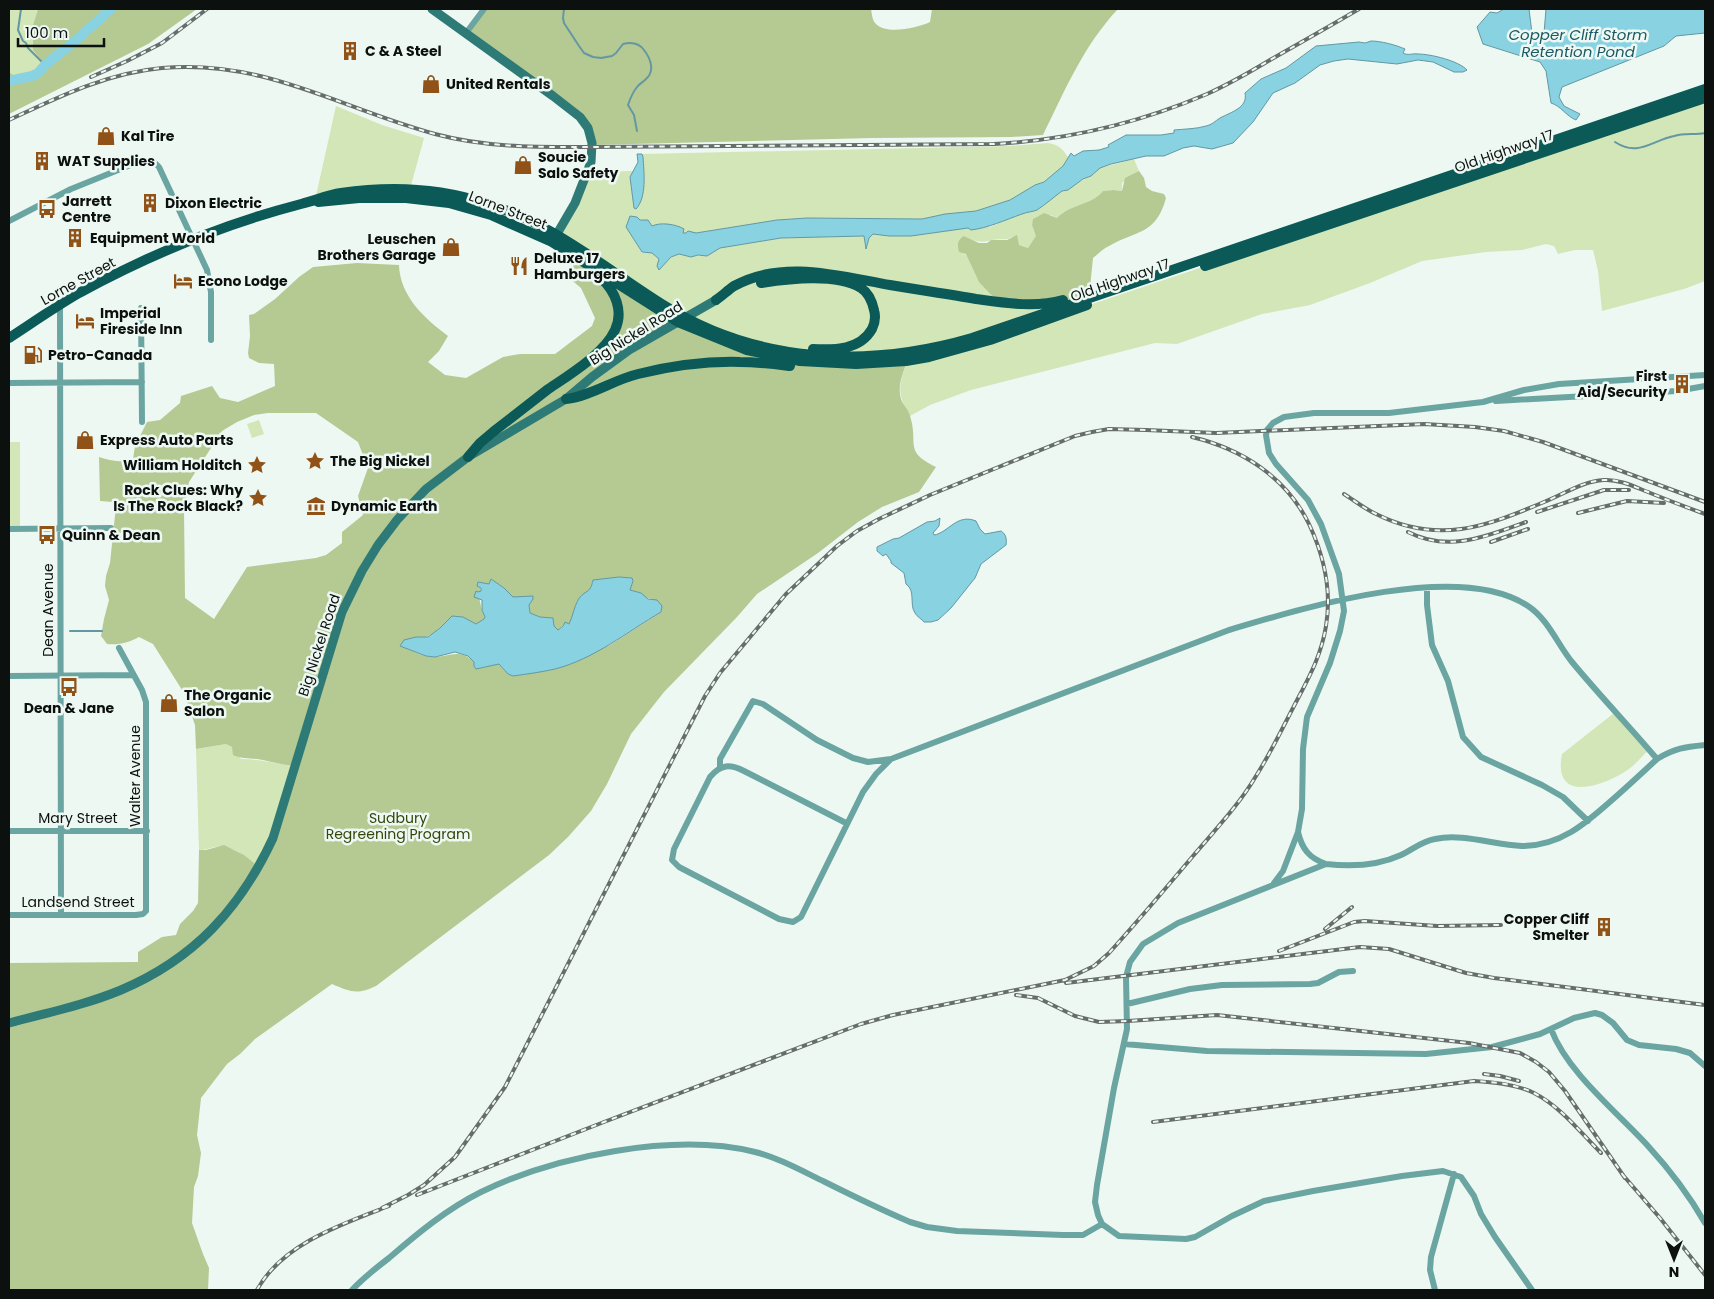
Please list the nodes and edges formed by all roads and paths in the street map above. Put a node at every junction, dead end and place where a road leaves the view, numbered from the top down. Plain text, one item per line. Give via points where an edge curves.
1 (432, 9) edge
2 (484, 9) edge
3 (466, 33) junction
4 (1705, 89) edge
5 (1705, 98) edge
6 (9, 221) edge
7 (555, 239) junction
8 (193, 240) junction
9 (590, 266) junction
10 (1086, 298) junction
11 (712, 303) junction
12 (60, 304) junction
13 (141, 308) dead end
14 (9, 338) edge
15 (211, 340) dead end
16 (786, 351) junction
17 (820, 363) junction
18 (1705, 375) edge
19 (61, 382) junction
20 (142, 382) junction
21 (9, 383) edge
22 (1705, 386) edge
23 (566, 398) junction
24 (1483, 402) junction
25 (142, 422) dead end
26 (468, 457) junction
27 (60, 528) junction
28 (111, 528) dead end
29 (9, 529) edge
30 (1427, 588) junction
31 (1343, 600) junction
32 (119, 648) dead end
33 (133, 675) junction
34 (9, 676) edge
35 (61, 676) junction
36 (1705, 745) edge
37 (891, 759) junction
38 (1657, 760) junction
39 (720, 768) junction
40 (1588, 821) junction
41 (846, 824) junction
42 (9, 831) edge
43 (61, 831) junction
44 (147, 831) junction
45 (1298, 832) junction
46 (1326, 864) junction
47 (1273, 884) junction
48 (146, 911) joint
49 (9, 915) edge
50 (61, 916) junction
51 (1352, 971) dead end
52 (1127, 1004) junction
53 (9, 1023) edge
54 (1551, 1029) junction
55 (1124, 1044) junction
56 (1705, 1066) edge
57 (1454, 1174) junction
58 (1705, 1223) edge
59 (1102, 1224) junction
60 (352, 1290) edge
61 (1435, 1290) edge
62 (1532, 1290) edge

1 - 3 main road
2 - 3 street
3 - 7 main road via 580,117 588,128 592,143 591,162
4 - 10 main road, Old Highway 17
5 - 17 main road, Old Highway 17 via 968,347 906,361
6 - 8 street via 71,190 148,159 159,167
7 - 8 main road, Lorne Street via 491,215 443,202 376,197 305,203
7 - 9 main road, Old Highway 17
7 - 16 main road, Old Highway 17 via 695,322 747,342
8 - 12 main road, Lorne Street
8 - 15 street via 210,280
9 - 17 main road, Old Highway 17 via 666,316 702,333 782,359
9 - 26 main road via 617,301 618,317 612,336 578,368 492,432
10 - 11 main road via 1042,304 1010,303 808,271 757,277 734,286
10 - 16 main road, Old Highway 17 via 972,338 902,354 846,357
11 - 16 main road via 759,284 805,278 846,282 861,288 870,298 875,319 868,335 858,343 838,349
11 - 23 main road, Big Nickel Road via 610,364
12 - 14 main road, Lorne Street
12 - 19 street, Dean Avenue
13 - 20 street
17 - 23 main road via 807,367 742,362 674,366 631,376 580,397
18 - 24 street via 1559,384
19 - 20 street
19 - 21 street
19 - 27 street, Dean Avenue
20 - 25 street
22 - 24 street via 1678,391
23 - 26 main road, Big Nickel Road
24 - 31 street via 1389,413 1314,413 1284,417 1267,430 1269,453 1308,500 1321,524 1334,558
26 - 53 main road, Big Nickel Road via 407,508 378,545 355,583 336,629 273,838 259,868 231,909 198,944 164,969 121,990
27 - 28 street
27 - 29 street
27 - 35 street, Dean Avenue
30 - 31 street
30 - 38 street via 1476,588 1528,606 1543,620 1572,661
30 - 40 street via 1432,645 1448,681 1463,738 1481,757 1563,797
31 - 37 street via 1269,618 1197,641
31 - 45 street via 1340,631 1307,717
32 - 33 street, Walter Avenue
33 - 35 street
33 - 44 street, Walter Avenue via 146,702
34 - 35 street
35 - 43 street, Dean Avenue
36 - 38 street via 1680,747
37 - 39 street via 868,762 853,758 753,701 720,760
37 - 41 street via 870,782
38 - 40 street
39 - 41 street via 734,767
39 - 41 street via 710,777 674,850 673,863 779,919 793,922 800,917
40 - 46 street via 1560,839 1539,845 1438,838 1427,840 1386,861 1349,866
42 - 43 street, Mary Street
43 - 44 street, Mary Street
43 - 50 street, Dean Avenue
44 - 48 street, Walter Avenue
45 - 46 street via 1301,846 1307,853
45 - 47 street via 1283,871
46 - 47 street
47 - 52 street via 1178,923 1143,944 1130,962 1127,973
48 - 50 street, Landsend Street via 136,915
49 - 50 street, Landsend Street
51 - 52 street via 1339,972 1318,983 1222,985
52 - 55 street
54 - 55 street via 1492,1047 1426,1054 1207,1051
54 - 56 street via 1595,1013 1613,1023 1628,1040 1690,1053
54 - 58 street via 1563,1054 1671,1171
55 - 59 street via 1097,1185 1095,1202
57 - 59 street via 1443,1171 1420,1174 1264,1201 1186,1239 1119,1236
57 - 61 street via 1430,1258
57 - 62 street via 1469,1188 1495,1237
59 - 60 street via 1083,1235 988,1233 927,1227 757,1153 720,1146 656,1147 603,1153 572,1161 482,1192 437,1218

